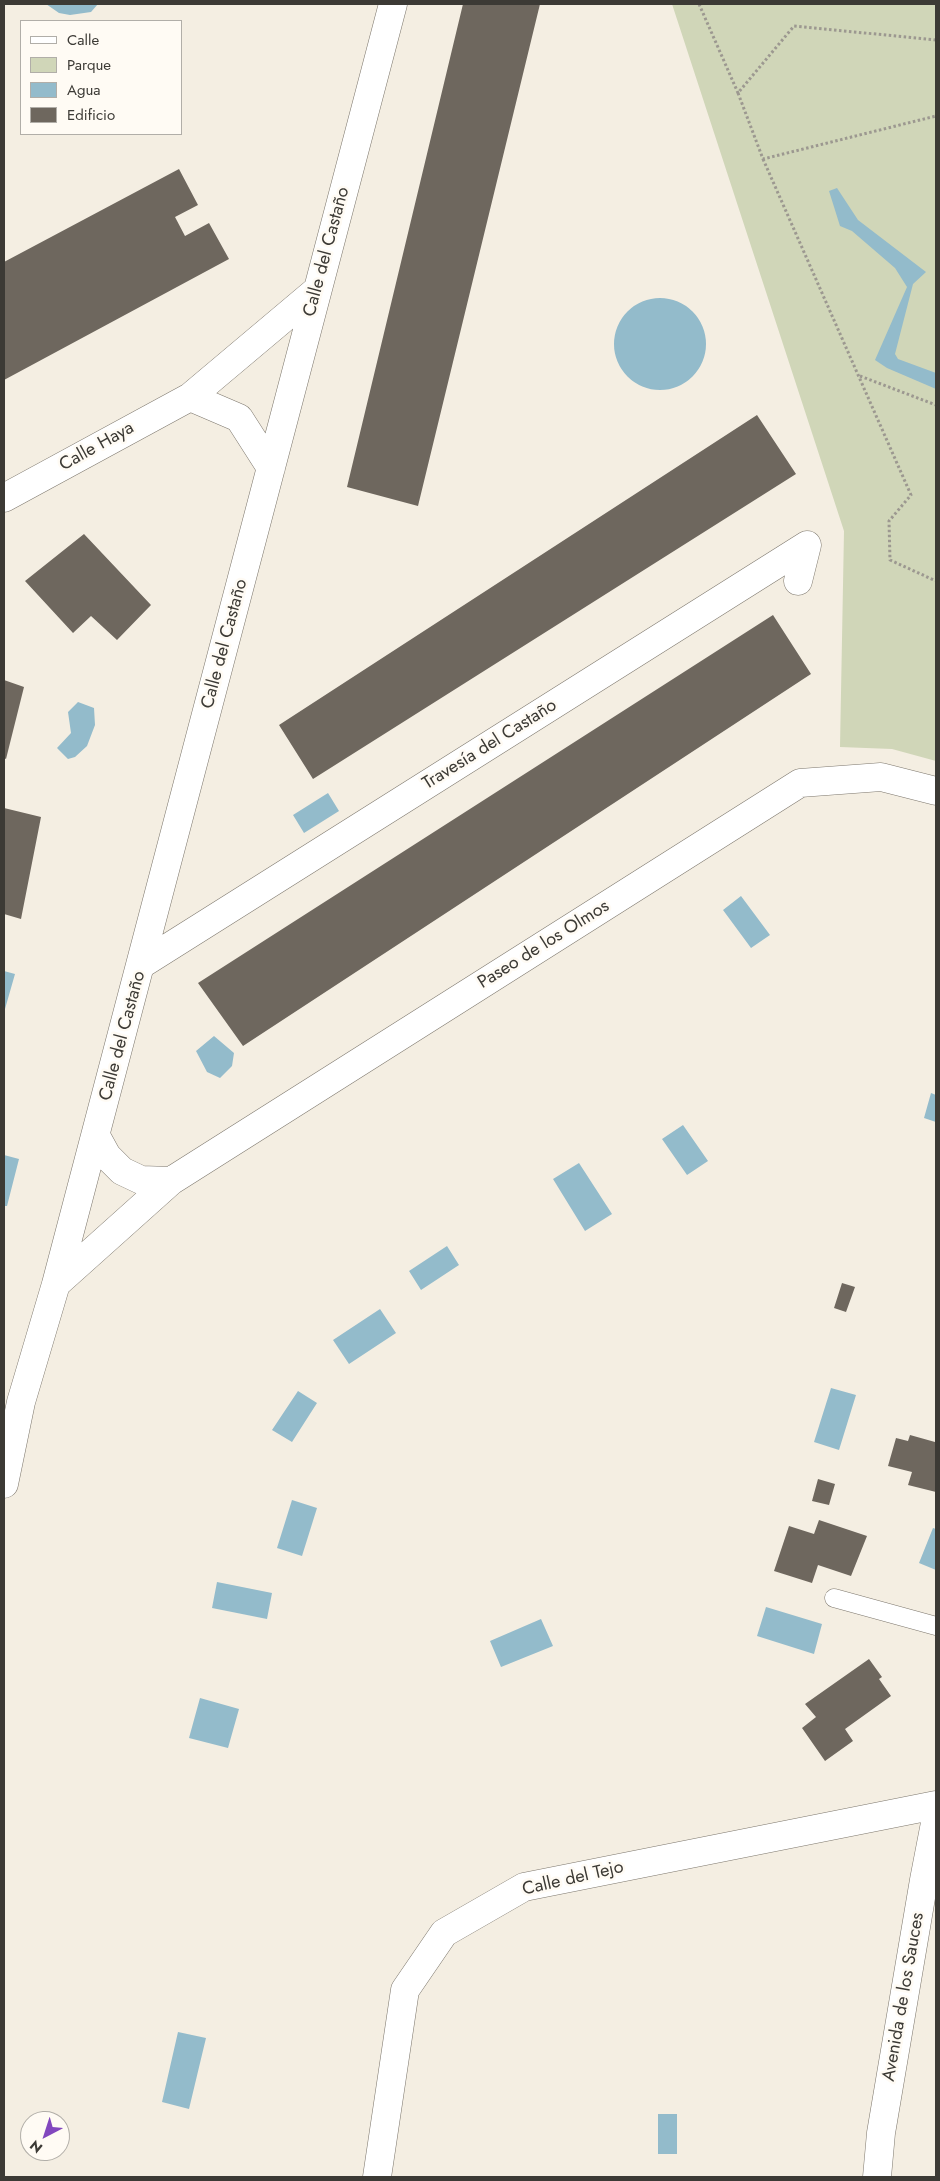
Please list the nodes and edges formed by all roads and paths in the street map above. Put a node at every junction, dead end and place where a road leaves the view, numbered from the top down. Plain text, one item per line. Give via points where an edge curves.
1 (393, 4) edge
2 (699, 4) edge
3 (936, 40) edge
4 (738, 92) junction
5 (936, 116) edge
6 (763, 160) junction
7 (316, 292) junction
8 (859, 375) junction
9 (190, 397) junction
10 (936, 405) edge
11 (271, 468) junction
12 (4, 498) edge
13 (798, 581) dead end
14 (936, 581) edge
15 (936, 791) edge
16 (142, 964) junction
17 (96, 1136) junction
18 (171, 1181) junction
19 (56, 1284) junction
20 (21, 1402) junction
21 (4, 1424) edge
22 (4, 1484) edge
23 (834, 1598) dead end
24 (936, 1626) edge
25 (936, 1805) edge
26 (936, 1818) edge
27 (377, 2177) edge
28 (878, 2177) edge

1 - 7 street, Calle del Castaño
2 - 4 path
3 - 4 path via 794,26
4 - 6 path
5 - 6 path
6 - 8 path
7 - 9 street, Calle Haya
7 - 11 street, Calle del Castaño
8 - 10 path
8 - 14 path via 911,495 889,521 890,560
9 - 11 street via 239,418
9 - 12 street, Calle Haya
11 - 16 street, Calle del Castaño
13 - 16 street, Travesía del Castaño via 807,545
15 - 18 street, Paseo de los Olmos via 881,778 800,783
16 - 17 street, Calle del Castaño
17 - 18 street via 107,1156 122,1171 142,1180
17 - 19 street, Calle del Castaño
18 - 19 street, Paseo de los Olmos
19 - 20 street
20 - 21 street
20 - 22 street
23 - 24 lane
25 - 27 street, Calle del Tejo via 524,1887 444,1933 405,1990
26 - 28 street, Avenida de los Sauces via 881,2133

